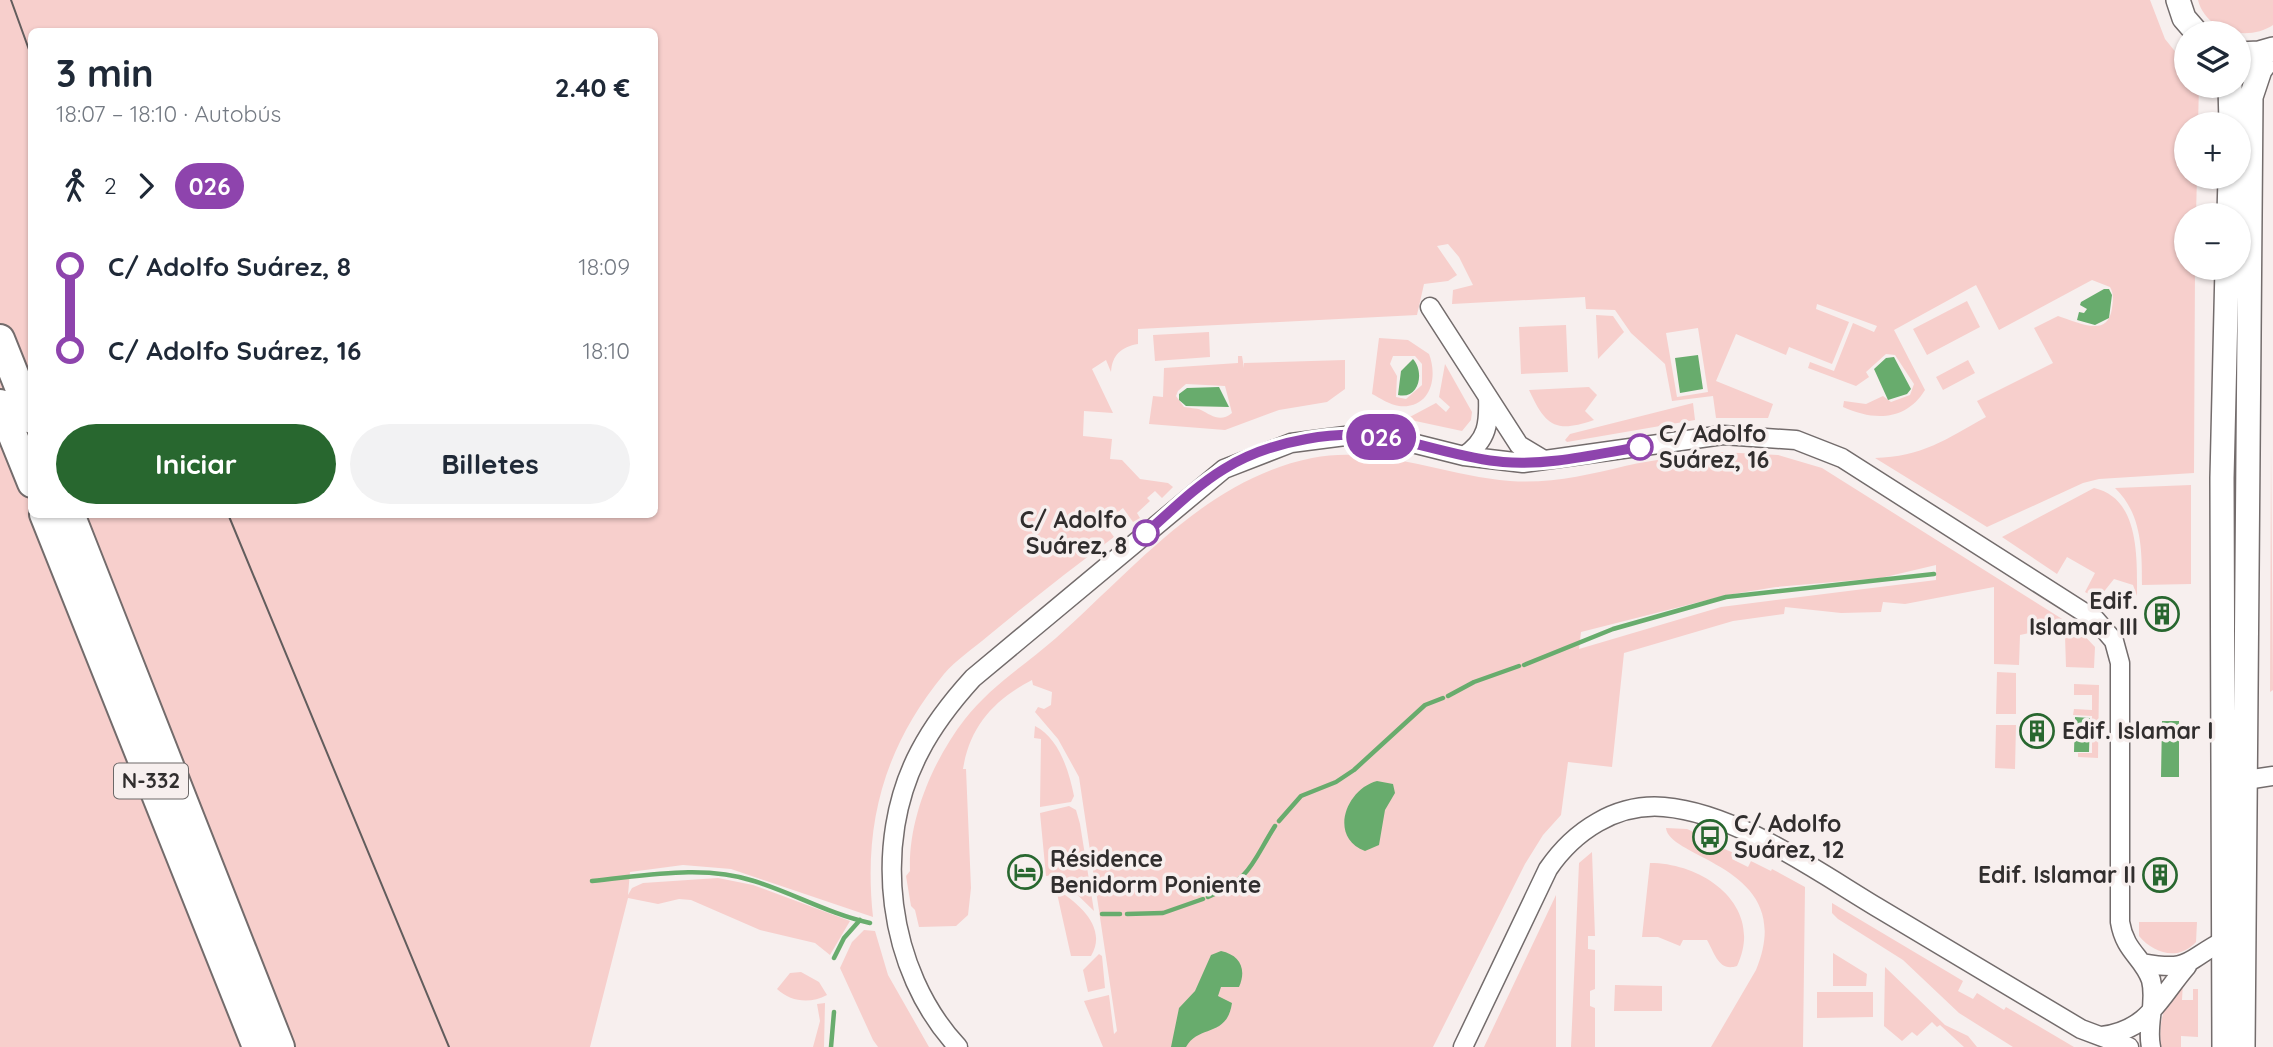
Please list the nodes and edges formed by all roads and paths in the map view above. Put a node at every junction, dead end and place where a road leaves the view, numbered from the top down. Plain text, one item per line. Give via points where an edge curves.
1 (2178, 0) edge
2 (2187, 21) edge
3 (2273, 51) edge
4 (2251, 53) edge
5 (2228, 280) edge
6 (1430, 307) dead end
7 (0, 339) edge
8 (1488, 397) junction
9 (0, 404) edge
10 (28, 409) edge
11 (1464, 456) junction
12 (1544, 460) junction
13 (28, 473) edge
14 (46, 518) edge
15 (72, 518) edge
16 (2273, 776) edge
17 (2246, 780) junction
18 (2225, 940) junction
19 (2142, 962) junction
20 (2187, 965) junction
21 (2152, 1013) junction
22 (2097, 1037) junction
23 (257, 1047) edge
24 (280, 1047) edge
25 (958, 1047) edge
26 (1463, 1047) edge
27 (2129, 1047) edge
28 (2151, 1047) edge
29 (2224, 1047) edge
30 (2243, 1047) edge

1 - 2 main road
3 - 4 main road
3 - 17 main road via 2260,70 2251,97
5 - 18 main road via 2222,478
6 - 8 street
7 - 10 highway
8 - 11 street via 1485,436
8 - 12 street via 1519,445
9 - 13 highway
11 - 12 street via 1502,462
11 - 25 street via 1392,438 1353,435 1291,443 1224,469 973,678 950,703 919,752 903,793 892,863 898,931 912,976 943,1031
12 - 19 street via 1723,435 1797,440 1842,458 2096,620 2114,641 2120,663 2119,915 2123,939
14 - 23 highway, N-332
15 - 24 highway, N-332
16 - 17 street
17 - 30 main road
18 - 20 street
18 - 29 main road
19 - 20 street
19 - 21 street via 2151,981
20 - 21 street
21 - 22 street via 2122,1034
21 - 28 street
22 - 26 street via 1760,840 1699,814 1659,807 1607,817 1559,853
22 - 27 street

